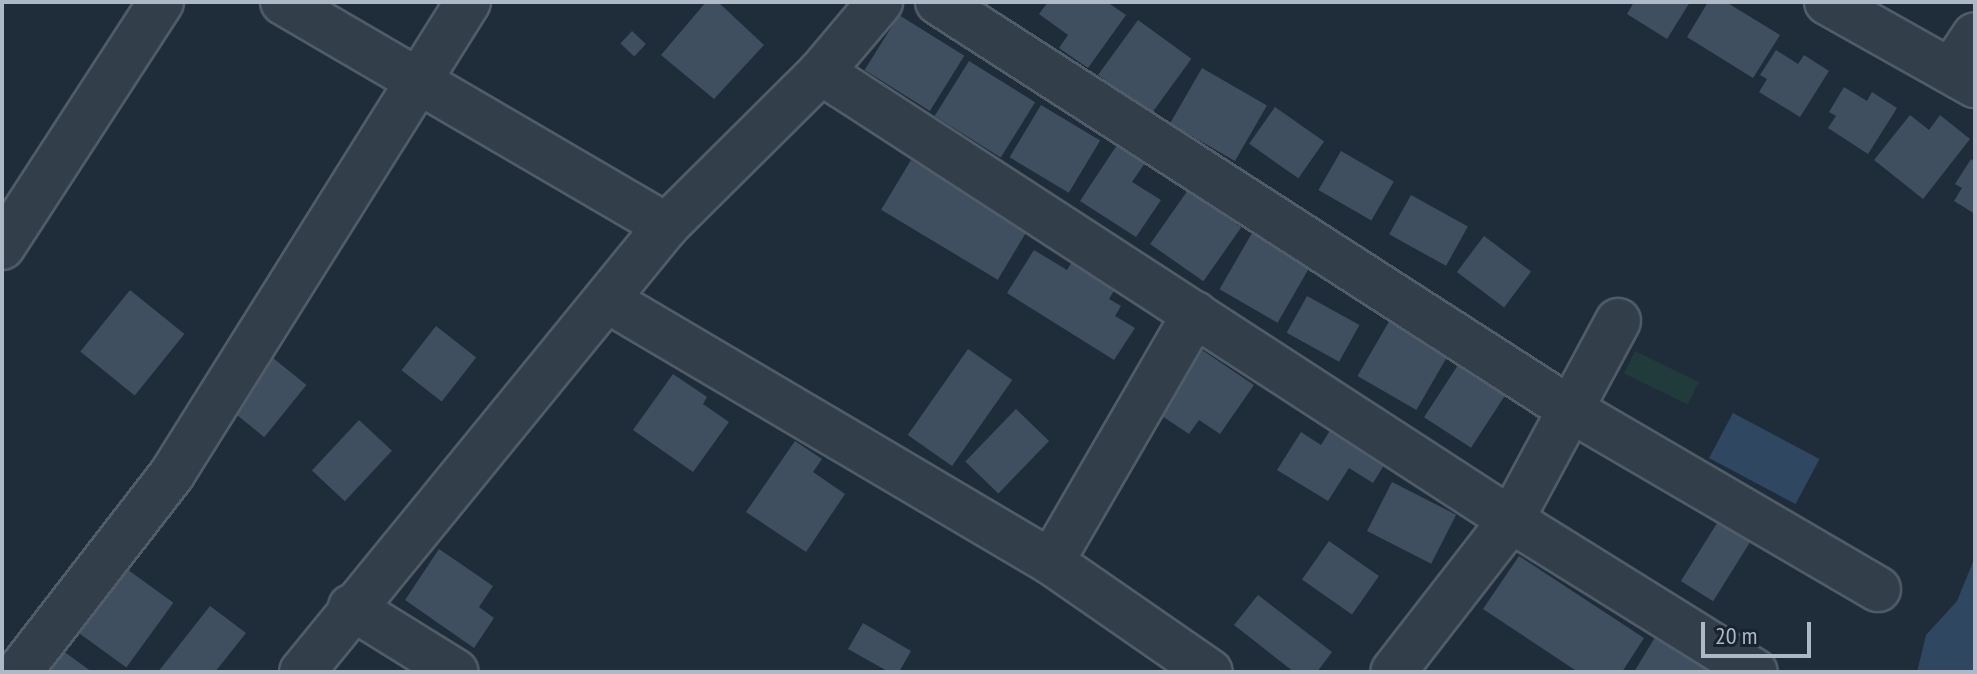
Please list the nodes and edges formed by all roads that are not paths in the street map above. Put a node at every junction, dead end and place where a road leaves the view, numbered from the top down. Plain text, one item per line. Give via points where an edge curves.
1 (161, 2) edge
2 (283, 2) edge
3 (468, 2) edge
4 (880, 2) edge
5 (938, 2) edge
6 (1827, 2) edge
7 (1975, 35) edge
8 (821, 72) junction
9 (1963, 78) edge
10 (420, 83) junction
11 (666, 226) junction
12 (2, 247) edge
13 (609, 301) junction
14 (1195, 314) junction
15 (1618, 321) dead end
16 (1568, 408) junction
17 (1511, 520) junction
18 (1051, 562) junction
19 (1878, 589) dead end
20 (351, 607) junction
21 (19, 672) edge
22 (302, 672) edge
23 (456, 672) edge
24 (1210, 672) edge
25 (1393, 672) edge
26 (1755, 672) edge

1 - 12 street
2 - 10 street
3 - 10 street
4 - 8 street
5 - 16 street
6 - 9 street
7 - 9 street
8 - 11 street
8 - 14 street
10 - 11 street
10 - 21 street via 172,474
11 - 13 street
13 - 18 street
13 - 20 street
14 - 17 street
14 - 18 street
15 - 16 street
16 - 17 street
16 - 19 street
17 - 25 street
17 - 26 street
18 - 24 street
20 - 22 street
20 - 23 street

